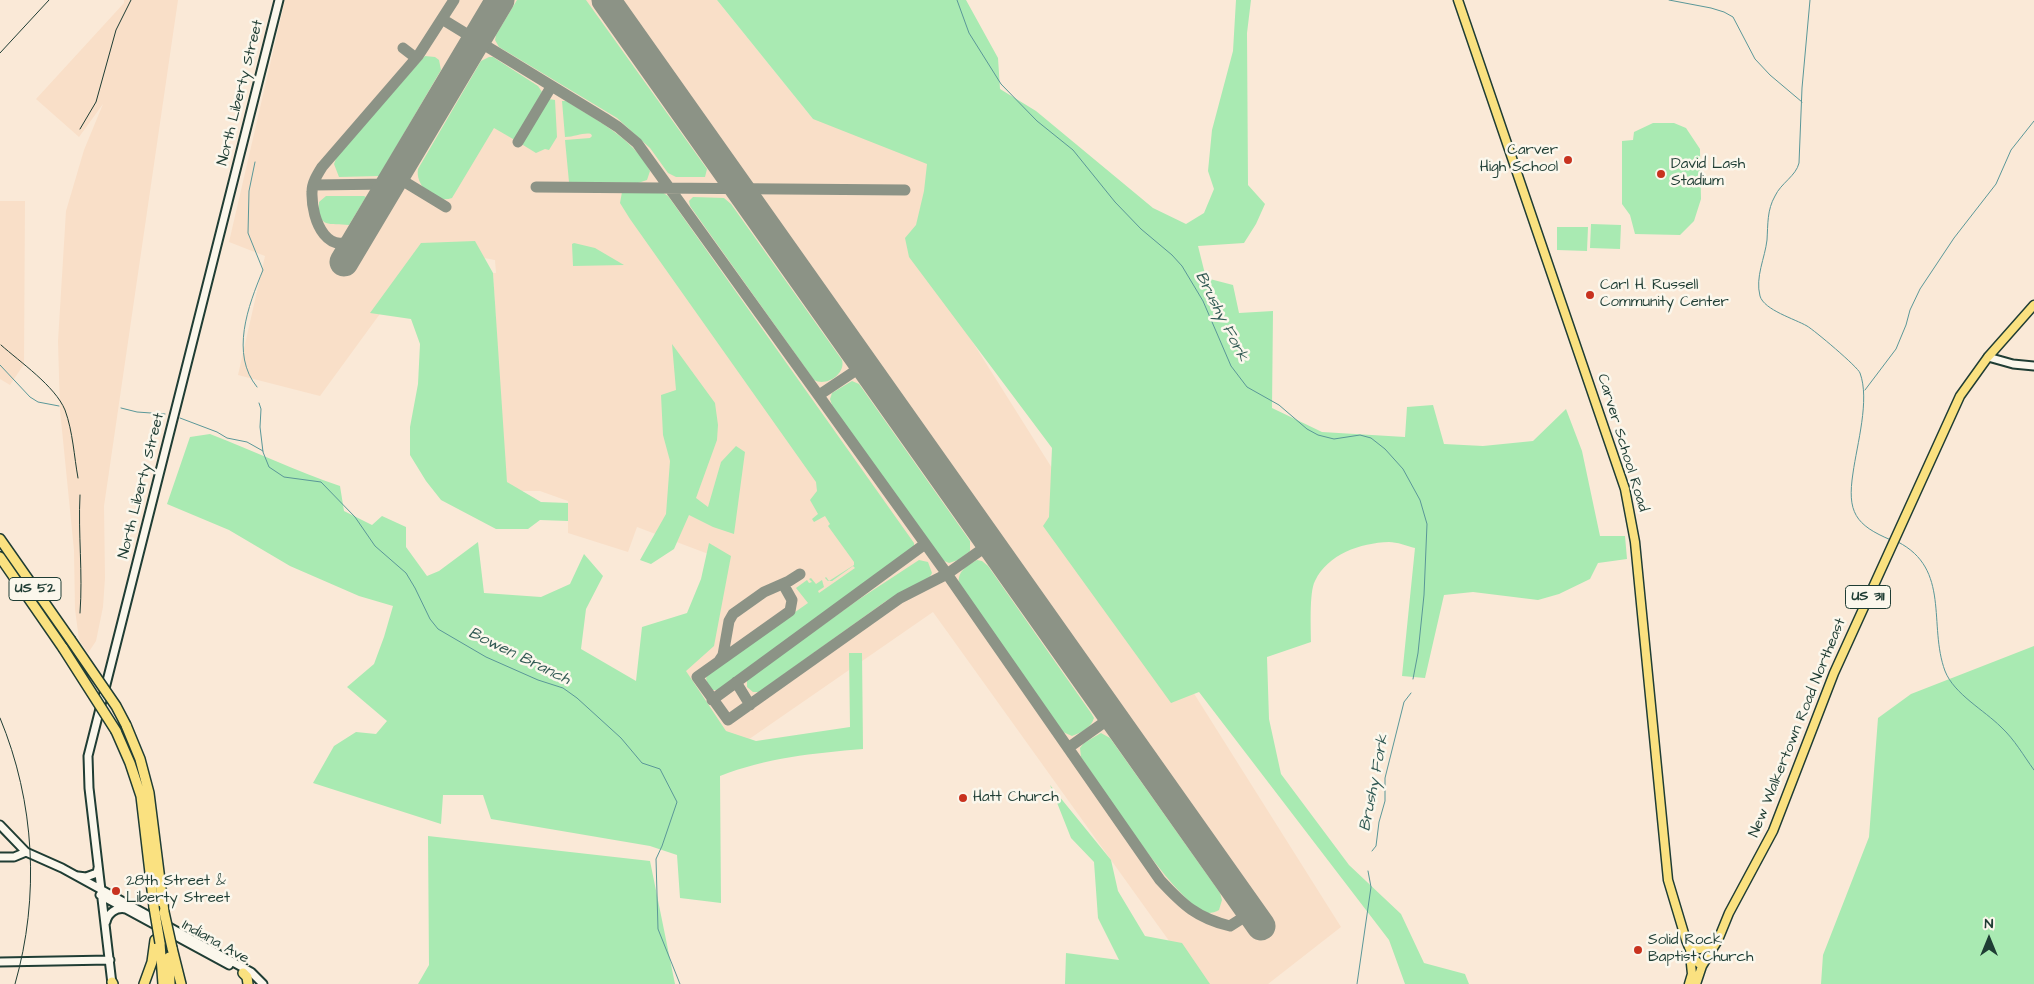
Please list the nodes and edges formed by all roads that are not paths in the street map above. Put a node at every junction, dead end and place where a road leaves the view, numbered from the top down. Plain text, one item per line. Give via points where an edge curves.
1 (279, 0) edge
2 (1458, 0) edge
3 (2034, 305) edge
4 (1988, 357) junction
5 (2034, 366) edge
6 (0, 539) edge
7 (0, 557) edge
8 (0, 825) edge
9 (26, 852) junction
10 (0, 857) edge
11 (98, 863) junction
12 (56, 866) junction
13 (72, 874) junction
14 (102, 893) junction
15 (129, 910) junction
16 (106, 925) junction
17 (1716, 943) junction
18 (164, 945) junction
19 (1689, 947) junction
20 (110, 960) junction
21 (0, 962) edge
22 (1702, 966) junction
23 (243, 973) junction
24 (112, 983) edge
25 (144, 984) edge
26 (163, 984) edge
27 (170, 984) edge
28 (181, 984) edge
29 (248, 984) edge
30 (259, 984) edge
31 (264, 984) edge
32 (1689, 984) edge
33 (1696, 984) edge

1 - 11 main road, North Liberty Street via 88,756
2 - 19 main road, Carver School Road via 1629,504 1666,868
3 - 4 main road, New Walkertown Road Northeast / US 311
4 - 5 main road
4 - 17 main road, New Walkertown Road Northeast / US 311 via 1960,396 1834,673 1773,831
6 - 18 highway, US 52, bridge via 116,706 140,759 149,793 164,912
7 - 18 highway, US 52, bridge via 116,731 130,763 141,796 154,907
8 - 9 main road
9 - 10 main road via 14,857
9 - 12 main road
11 - 13 main road via 98,871 90,876
11 - 14 main road, North Liberty Street
12 - 13 main road, Indiana Ave.
12 - 14 main road, Indiana Ave. via 71,879
13 - 14 main road, Indiana Ave.
14 - 15 main road, Indiana Ave.
14 - 16 main road, North Liberty Street
14 - 31 main road, Indiana Ave. via 134,907 251,972
15 - 16 main road via 113,911
15 - 23 main road, Indiana Ave.
16 - 20 main road, North Liberty Street
17 - 19 main road via 1700,949
17 - 22 main road, New Walkertown Road Northeast / US 311
18 - 25 highway via 152,962
18 - 26 highway
18 - 27 highway
18 - 28 highway
19 - 22 main road, Carver School Road via 1694,959
19 - 32 main road via 1692,974
20 - 21 main road
20 - 24 main road, North Liberty Street
22 - 33 main road, New Walkertown Road Northeast / US 311
23 - 29 highway
23 - 30 main road, Indiana Ave.

